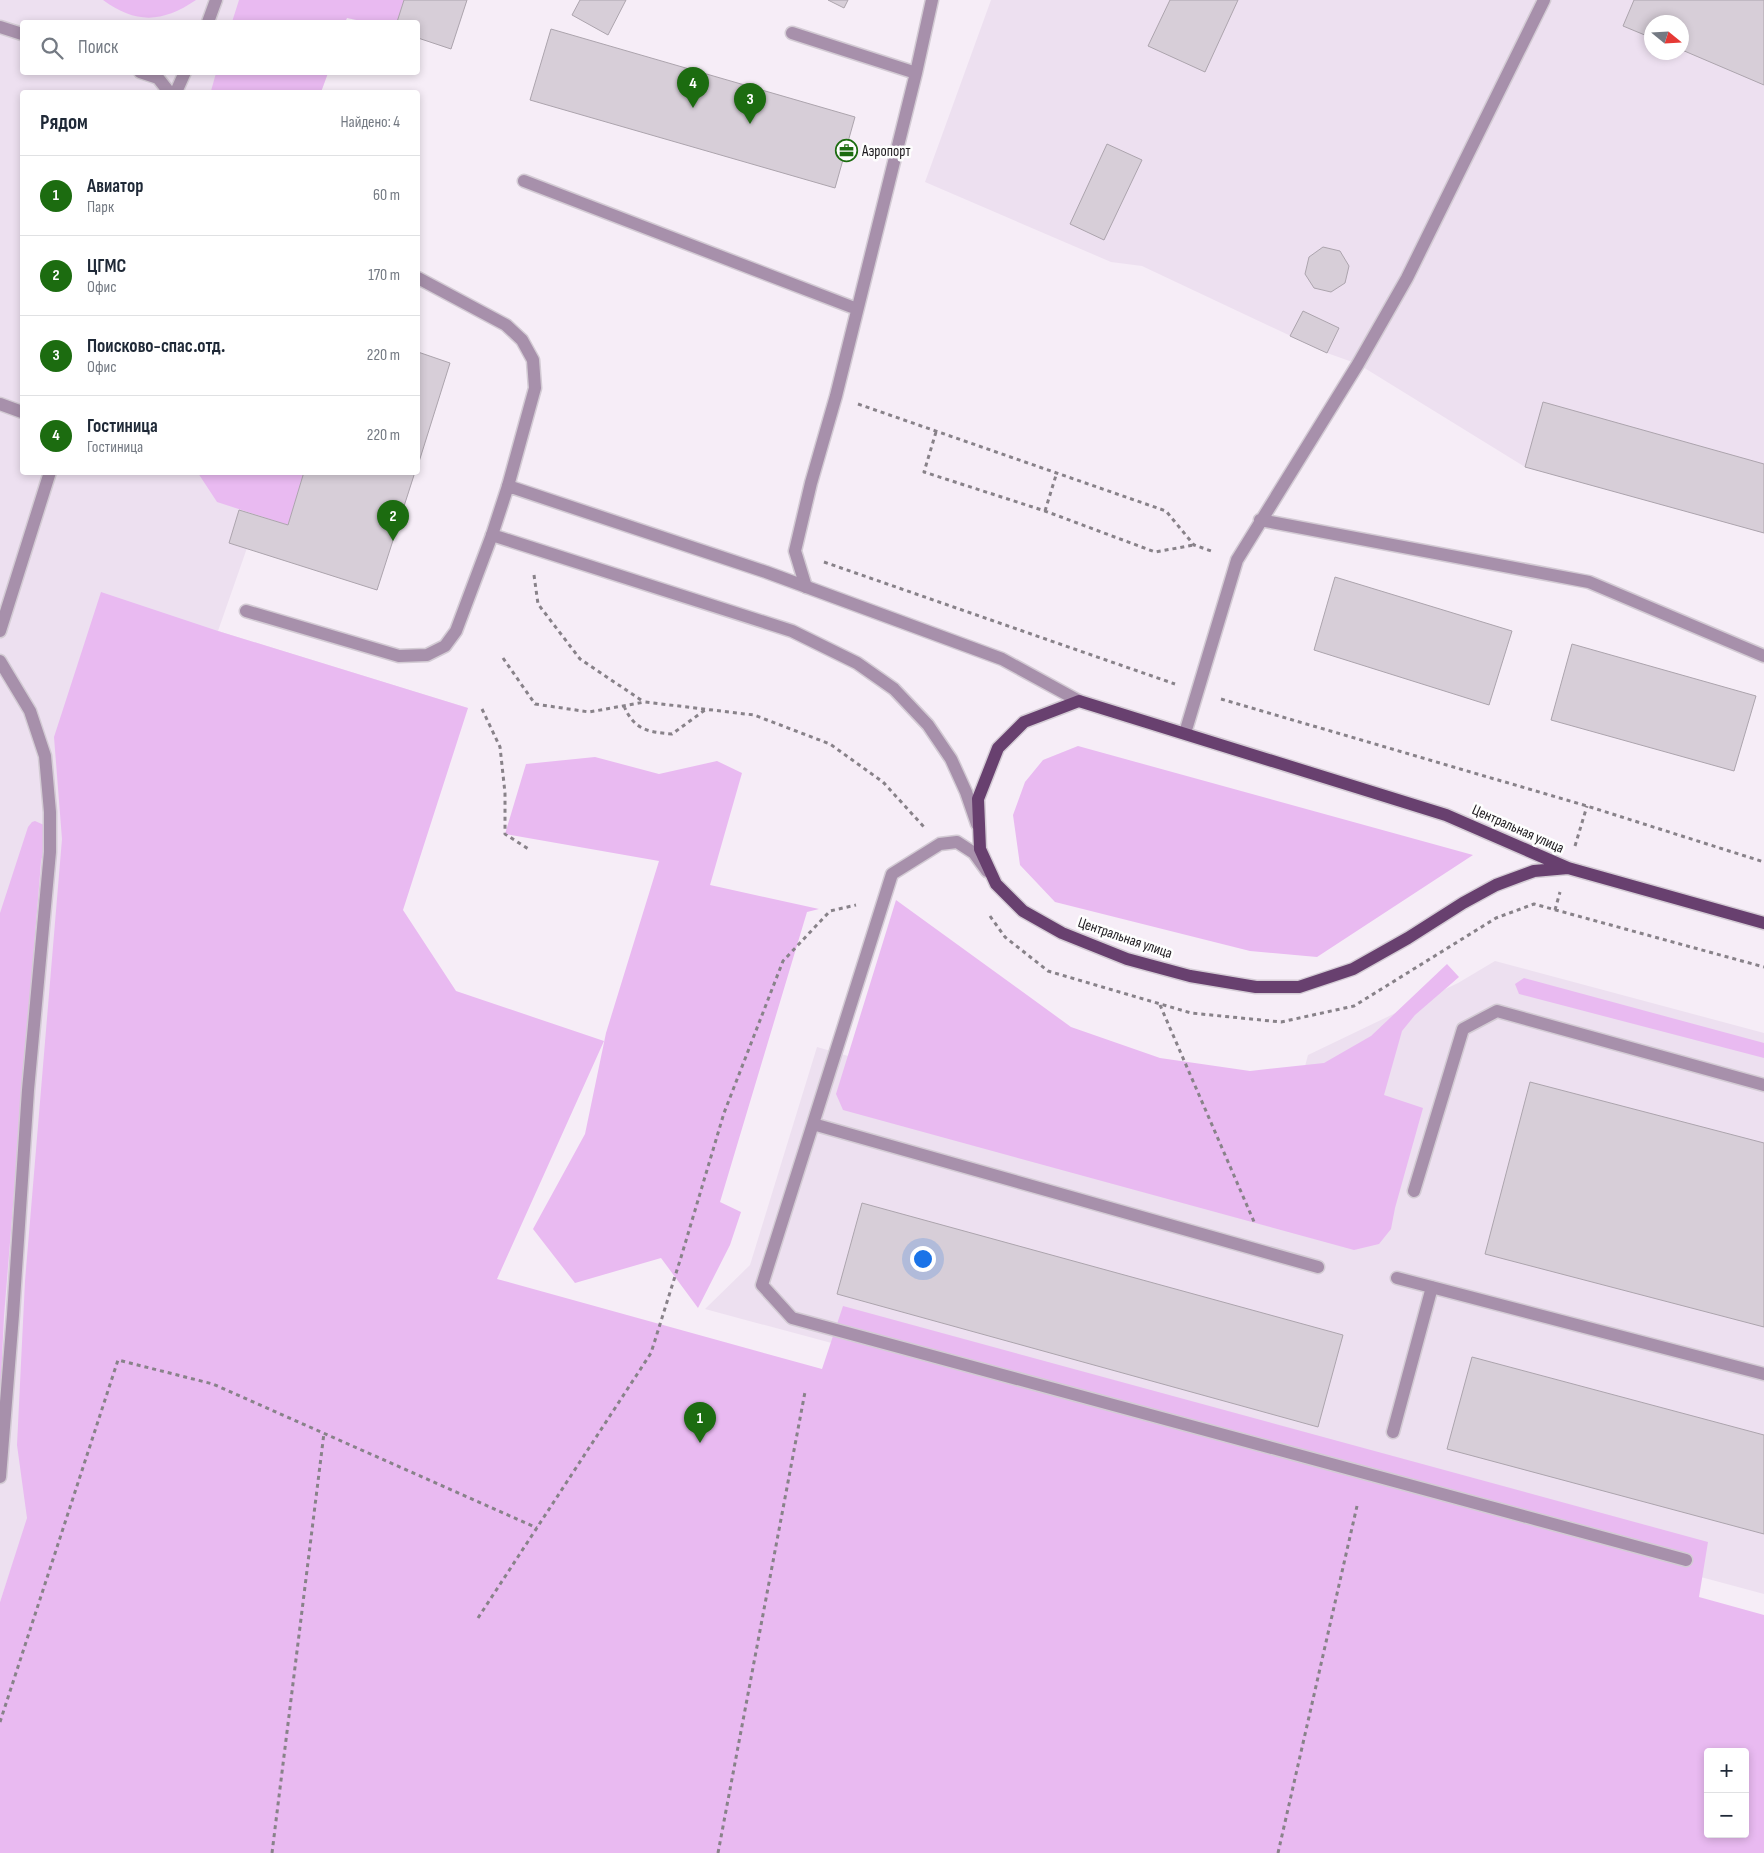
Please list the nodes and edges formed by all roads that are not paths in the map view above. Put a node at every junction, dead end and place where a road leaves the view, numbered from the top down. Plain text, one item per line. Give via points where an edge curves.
1 (216, 0) edge
2 (932, 0) edge
3 (1544, 0) edge
4 (209, 20) edge
5 (0, 27) edge
6 (20, 33) edge
7 (792, 33) dead end
8 (916, 73) junction
9 (149, 75) edge
10 (184, 75) edge
11 (167, 90) edge
12 (177, 90) edge
13 (524, 181) dead end
14 (420, 279) edge
15 (858, 309) junction
16 (0, 404) edge
17 (20, 411) edge
18 (49, 475) edge
19 (508, 486) junction
20 (1260, 520) junction
21 (492, 535) junction
22 (806, 587) junction
23 (246, 611) dead end
24 (0, 631) edge
25 (1764, 656) edge
26 (0, 661) edge
27 (1079, 701) junction
28 (1185, 733) junction
29 (978, 827) junction
30 (1568, 868) junction
31 (996, 884) junction
32 (1764, 923) edge
33 (1764, 1085) edge
34 (813, 1124) junction
35 (1414, 1191) dead end
36 (1318, 1267) dead end
37 (1397, 1278) dead end
38 (1432, 1288) junction
39 (1764, 1374) edge
40 (1393, 1432) dead end
41 (0, 1477) edge
42 (1686, 1560) dead end

1 - 4 street
2 - 8 street
3 - 20 street via 1407,278 1358,364
5 - 6 street
7 - 8 street
8 - 15 street
9 - 11 street via 158,78
10 - 12 street
13 - 15 street
14 - 19 street via 506,325 522,340 533,360 535,388
15 - 22 street via 795,551
16 - 17 street
18 - 24 street
19 - 21 street
19 - 22 street
20 - 25 street via 1589,582
20 - 28 street via 1237,560
21 - 23 street via 456,631 445,646 427,655 399,656
21 - 29 street via 792,630 857,663 894,689 928,726 951,759
22 - 27 street via 1002,658
26 - 41 street via 30,711 46,756 50,852 28,1090
27 - 28 main road, Центральная улица
27 - 29 main road, Центральная улица via 1024,722 998,748 978,799
28 - 30 main road, Центральная улица via 1446,815
29 - 31 main road, Центральная улица via 980,849
30 - 31 main road, Центральная улица via 1534,871 1496,886 1353,969 1299,988 1256,987 1190,976 1127,959 1062,933 1024,911
30 - 32 main road, Центральная улица
31 - 34 street via 974,852 957,842 940,844 892,874
33 - 35 street via 1497,1011 1463,1029
34 - 36 street
34 - 42 street via 762,1285 792,1318
37 - 38 street
38 - 39 street
38 - 40 street

